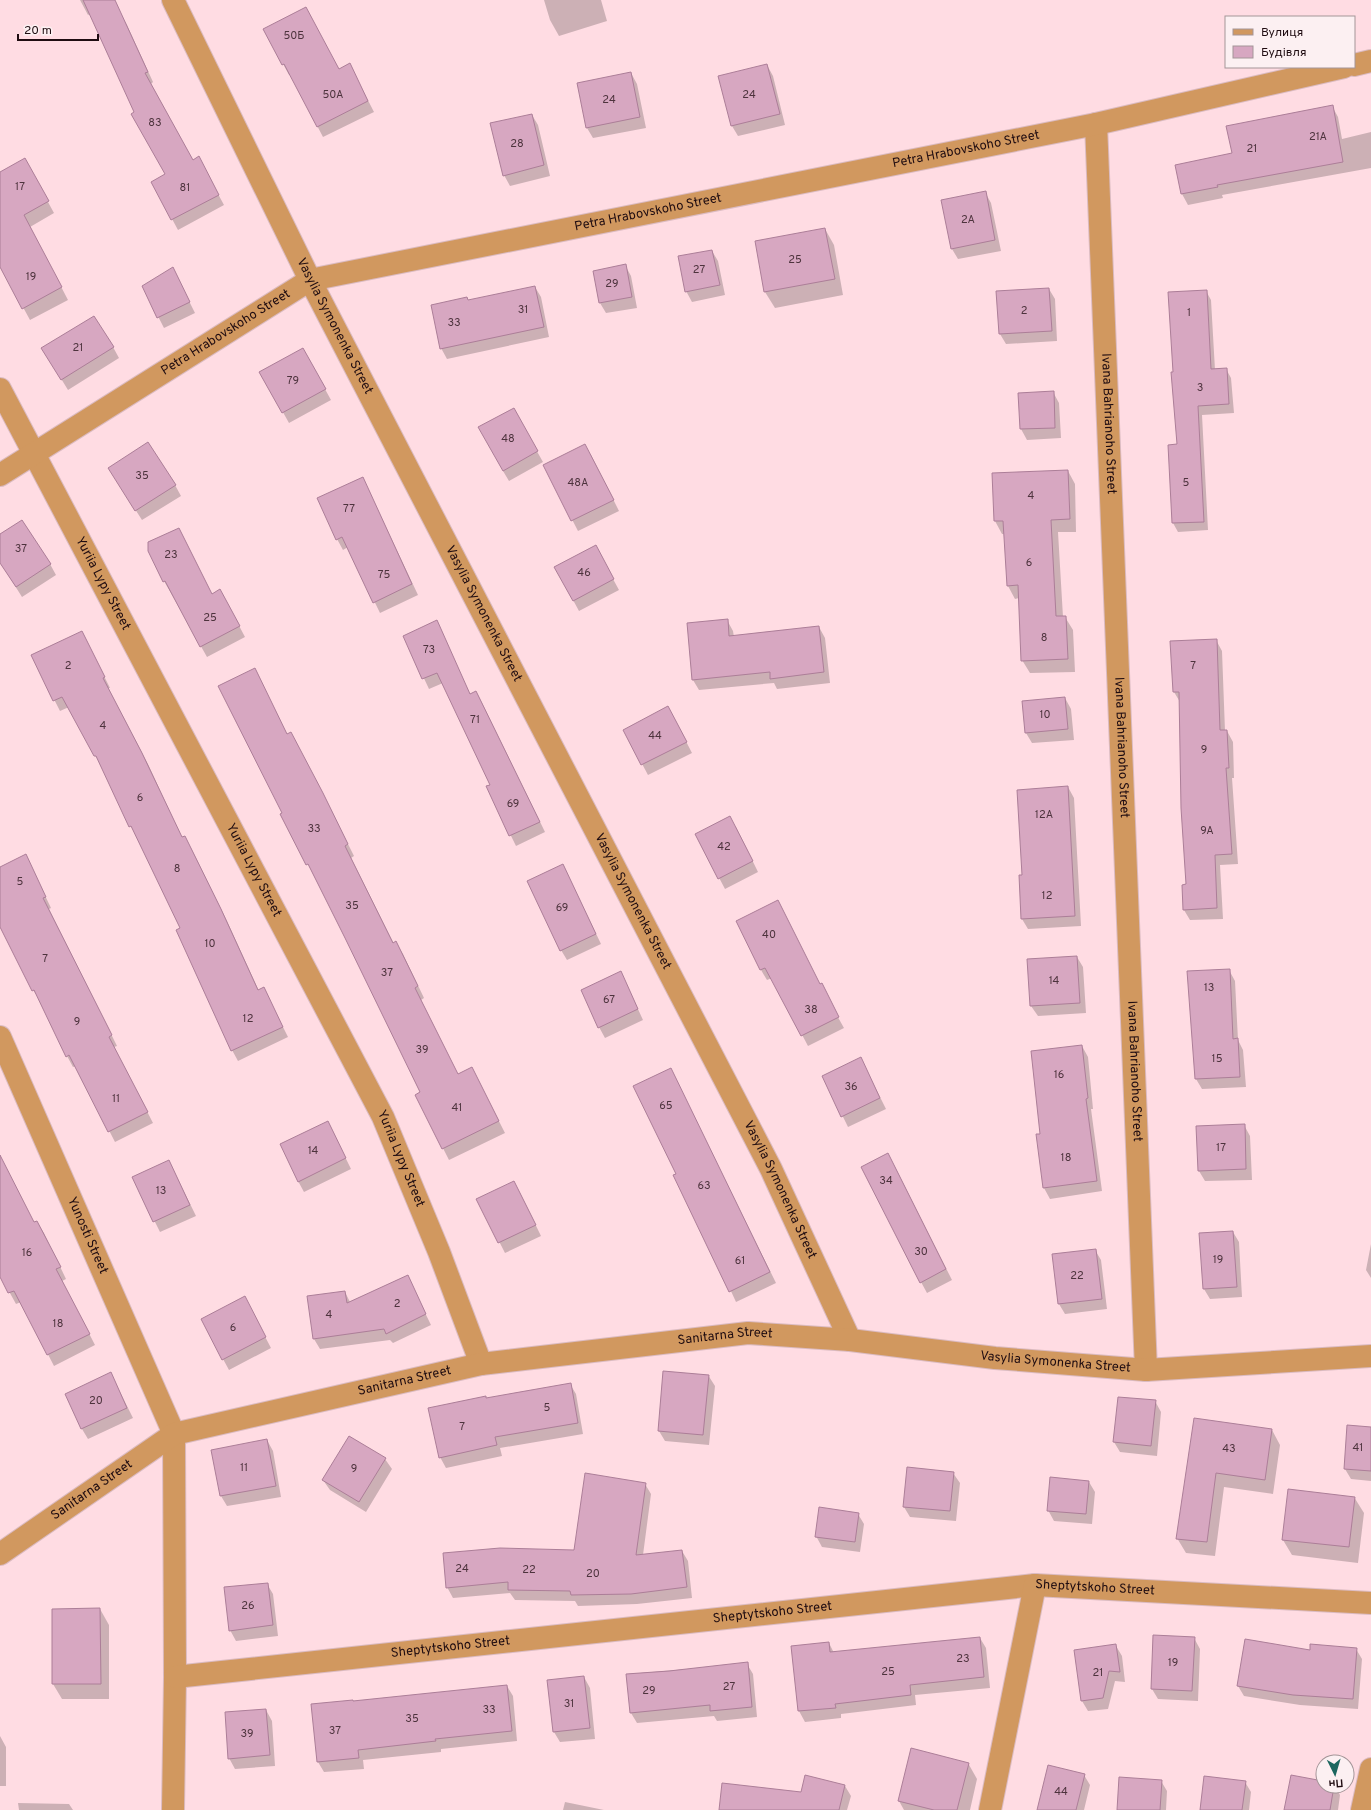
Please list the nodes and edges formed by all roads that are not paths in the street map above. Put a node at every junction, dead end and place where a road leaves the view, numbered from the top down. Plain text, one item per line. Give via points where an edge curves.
1 (173, 0) edge
2 (1371, 61) edge
3 (1355, 65) edge
4 (1340, 68) edge
5 (1096, 124) junction
6 (310, 280) junction
7 (0, 388) edge
8 (33, 454) junction
9 (0, 475) edge
10 (0, 1037) edge
11 (850, 1340) junction
12 (1371, 1356) edge
13 (481, 1364) junction
14 (1146, 1370) junction
15 (174, 1434) junction
16 (0, 1554) edge
17 (1035, 1585) junction
18 (1371, 1603) edge
19 (175, 1677) junction
20 (1371, 1769) edge
21 (173, 1810) edge
22 (990, 1810) edge
23 (1362, 1810) edge

1 - 6 street, Vasylia Symonenka Street
2 - 3 street
4 - 5 street, Petra Hrabovskoho Street
5 - 6 street, Petra Hrabovskoho Street
5 - 14 street, Ivana Bahrianoho Street
6 - 8 street, Petra Hrabovskoho Street
6 - 11 street, Vasylia Symonenka Street via 768,1162
7 - 8 street, Yuriia Lypy Street
8 - 9 street, Petra Hrabovskoho Street
8 - 13 street, Yuriia Lypy Street via 383,1118 439,1252
10 - 15 street, Yunosti Street
11 - 13 street, Sanitarna Street via 748,1333
11 - 14 street, Vasylia Symonenka Street via 995,1358
12 - 14 street, Vasylia Symonenka Street
13 - 15 street, Sanitarna Street
15 - 16 street, Sanitarna Street
15 - 19 street
17 - 18 street, Sheptytskoho Street
17 - 19 street, Sheptytskoho Street
17 - 22 street
19 - 21 street
20 - 23 street

